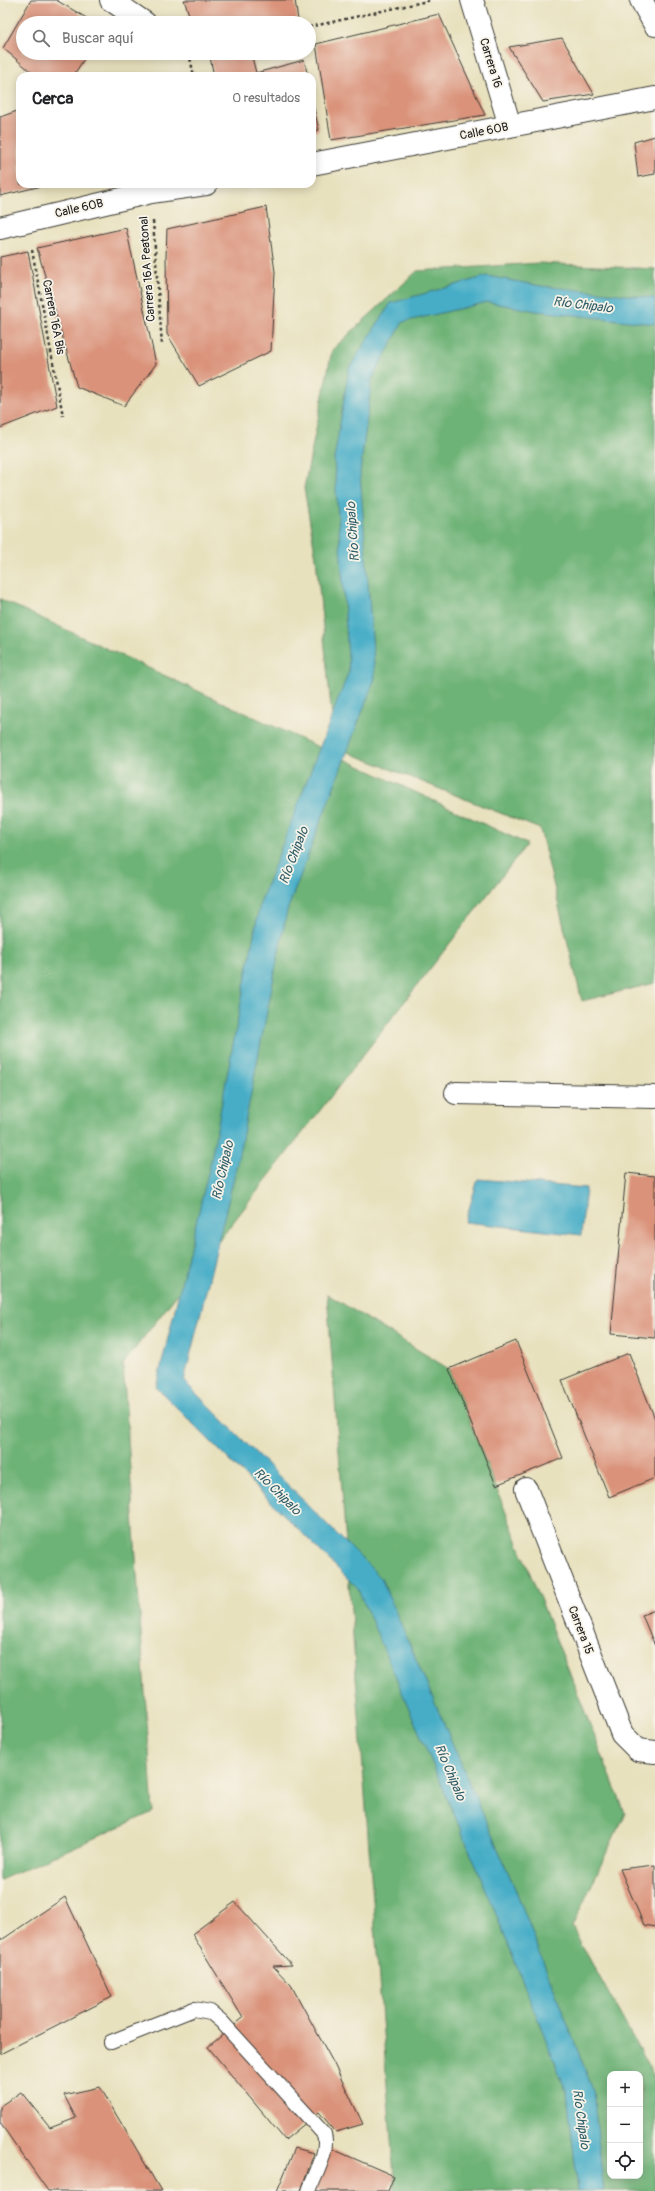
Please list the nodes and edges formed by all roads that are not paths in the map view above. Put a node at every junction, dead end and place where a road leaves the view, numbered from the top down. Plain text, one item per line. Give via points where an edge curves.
1 (111, 0) edge
2 (472, 0) edge
3 (641, 0) edge
4 (135, 16) edge
5 (655, 25) edge
6 (655, 98) edge
7 (510, 126) junction
8 (316, 163) edge
9 (178, 188) edge
10 (0, 228) edge
11 (456, 1093) dead end
12 (655, 1097) edge
13 (526, 1489) dead end
14 (655, 1752) edge
15 (111, 2042) dead end
16 (309, 2191) edge

1 - 4 street
2 - 7 street, Carrera 16
3 - 5 street
6 - 7 street, Calle 60B
7 - 8 street, Calle 60B
9 - 10 street, Calle 60B via 26,220
11 - 12 street
13 - 14 street, Carrera 15 via 622,1734 638,1750
15 - 16 lane via 194,2009 210,2012 221,2020 324,2134 325,2149

